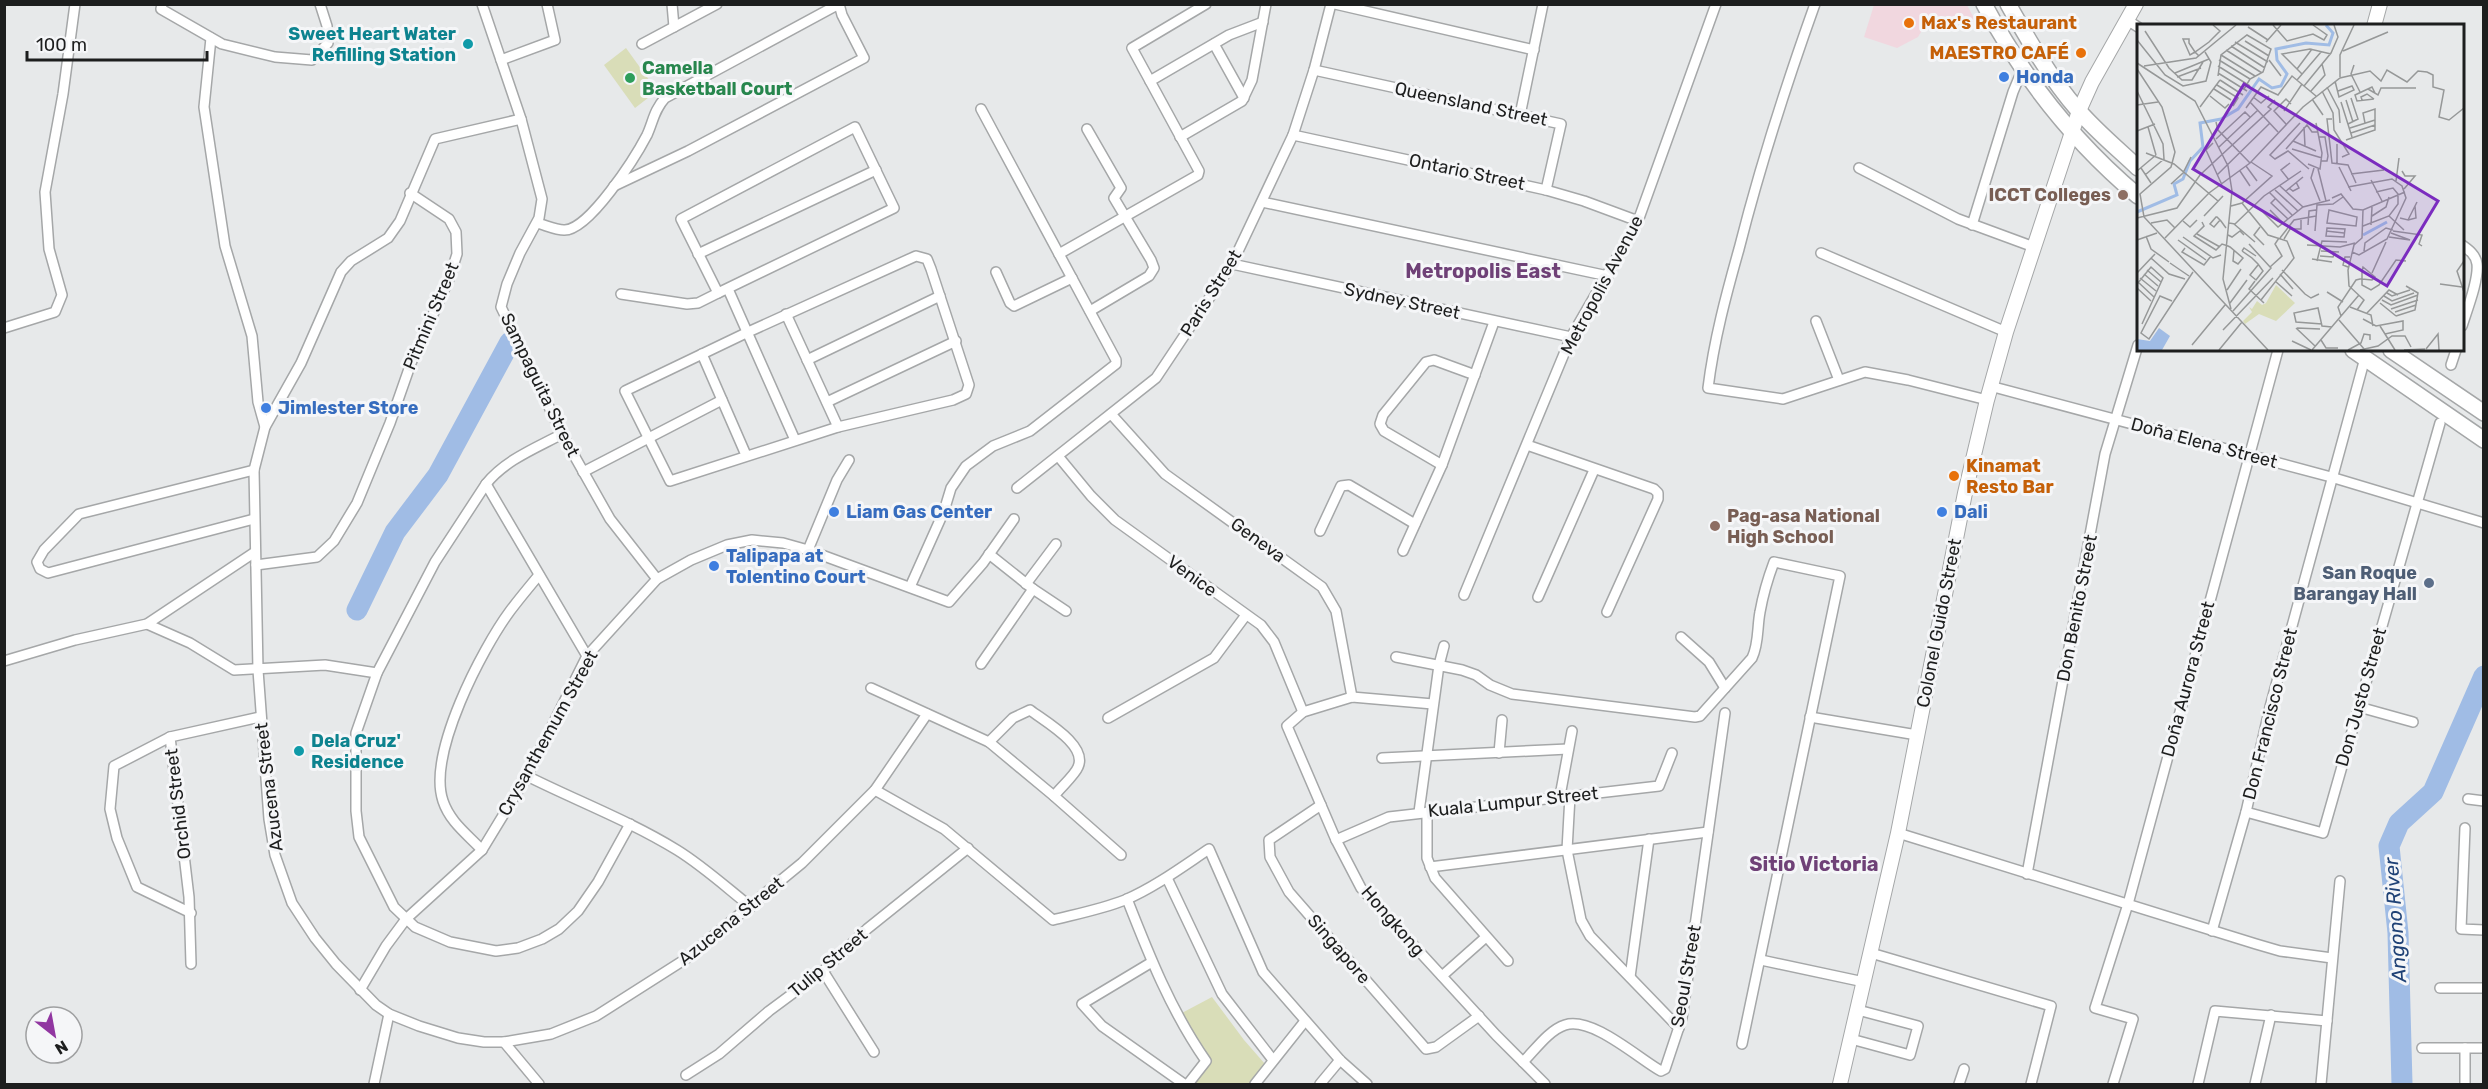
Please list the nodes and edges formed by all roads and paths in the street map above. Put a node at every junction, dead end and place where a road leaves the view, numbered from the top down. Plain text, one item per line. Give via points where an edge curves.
1 (75, 4) edge
2 (320, 4) edge
3 (482, 4) edge
4 (546, 4) edge
5 (672, 4) edge
6 (717, 4) edge
7 (839, 4) edge
8 (1206, 4) edge
9 (1266, 4) edge
10 (1333, 4) edge
11 (1543, 4) edge
12 (1716, 4) edge
13 (1815, 4) edge
14 (1984, 4) edge
15 (2008, 4) edge
16 (2136, 4) edge
17 (2380, 4) edge
18 (161, 7) edge
19 (1263, 22) junction
20 (2133, 23) edge
21 (2375, 24) edge
22 (674, 27) junction
23 (211, 38) junction
24 (642, 44) dead end
25 (1214, 44) junction
26 (1534, 50) junction
27 (501, 60) junction
28 (2023, 68) junction
29 (1314, 70) junction
30 (1150, 81) junction
31 (1244, 98) junction
32 (981, 109) dead end
33 (2079, 111) junction
34 (1520, 115) junction
35 (521, 119) junction
36 (1087, 129) dead end
37 (2071, 132) junction
38 (1293, 135) junction
39 (1180, 137) junction
40 (2137, 166) edge
41 (1859, 168) dead end
42 (876, 170) junction
43 (612, 187) junction
44 (1546, 190) junction
45 (410, 193) junction
46 (2137, 194) edge
47 (1262, 202) junction
48 (1126, 217) junction
49 (1638, 221) junction
50 (537, 223) junction
51 (1972, 225) junction
52 (2034, 247) junction
53 (2464, 247) edge
54 (1821, 252) dead end
55 (698, 254) junction
56 (1059, 254) junction
57 (1232, 264) junction
58 (996, 272) dead end
59 (1608, 276) junction
60 (1072, 278) junction
61 (728, 288) junction
62 (717, 293) junction
63 (621, 294) dead end
64 (940, 296) junction
65 (1090, 311) junction
66 (786, 314) junction
67 (1494, 321) junction
68 (1816, 321) dead end
69 (2464, 322) edge
70 (4, 328) edge
71 (2006, 332) junction
72 (746, 333) junction
73 (1571, 337) junction
74 (956, 341) junction
75 (2137, 351) edge
76 (2278, 351) edge
77 (2392, 351) edge
78 (2456, 351) edge
79 (702, 354) junction
80 (2359, 354) edge
81 (807, 360) junction
82 (2451, 365) dead end
83 (1475, 375) junction
84 (1839, 380) junction
85 (1989, 393) junction
86 (722, 400) junction
87 (827, 402) junction
88 (2484, 413) edge
89 (1111, 414) junction
90 (2115, 419) junction
91 (2440, 423) dead end
92 (265, 427) junction
93 (838, 427) junction
94 (562, 434) junction
95 (648, 438) junction
96 (795, 440) junction
97 (2484, 440) edge
98 (1527, 445) junction
99 (746, 455) junction
100 (2250, 455) junction
101 (1058, 456) junction
102 (849, 460) dead end
103 (1442, 465) junction
104 (255, 470) junction
105 (1594, 470) junction
106 (583, 472) junction
107 (2331, 477) junction
108 (486, 484) junction
109 (1017, 488) dead end
110 (2417, 502) junction
111 (254, 519) junction
112 (1014, 519) dead end
113 (2484, 523) edge
114 (1415, 524) junction
115 (1320, 531) dead end
116 (1056, 544) dead end
117 (808, 550) junction
118 (1403, 551) dead end
119 (255, 552) junction
120 (989, 554) junction
121 (256, 565) junction
122 (539, 575) junction
123 (657, 579) junction
124 (1030, 586) junction
125 (910, 587) junction
126 (1464, 595) dead end
127 (1538, 597) dead end
128 (1066, 611) dead end
129 (1607, 612) dead end
130 (1246, 615) junction
131 (147, 624) junction
132 (1681, 637) dead end
133 (1444, 646) dead end
134 (587, 656) junction
135 (1396, 657) dead end
136 (4, 662) edge
137 (981, 664) dead end
138 (1439, 665) junction
139 (258, 670) junction
140 (377, 674) junction
141 (871, 688) dead end
142 (1725, 688) junction
143 (1352, 697) junction
144 (1433, 704) junction
145 (2359, 706) junction
146 (1304, 712) junction
147 (1725, 713) dead end
148 (927, 714) junction
149 (260, 717) junction
150 (1810, 717) junction
151 (1108, 718) dead end
152 (1503, 720) dead end
153 (2413, 722) dead end
154 (1572, 731) dead end
155 (1917, 735) junction
156 (170, 737) junction
157 (989, 742) junction
158 (1568, 749) junction
159 (1499, 753) junction
160 (1672, 753) dead end
161 (1425, 757) junction
162 (1382, 758) dead end
163 (527, 776) junction
164 (875, 790) junction
165 (1054, 796) junction
166 (1565, 796) junction
167 (2468, 799) dead end
168 (2484, 801) edge
169 (1321, 805) junction
170 (1423, 812) junction
171 (2246, 812) junction
172 (630, 824) junction
173 (2465, 828) dead end
174 (1708, 832) junction
175 (1898, 833) junction
176 (1650, 839) junction
177 (1336, 840) junction
178 (968, 848) junction
179 (482, 850) junction
180 (1567, 850) junction
181 (1121, 855) dead end
182 (1430, 867) junction
183 (2027, 874) junction
184 (1167, 878) junction
185 (2340, 881) dead end
186 (1127, 899) junction
187 (2128, 904) junction
188 (751, 907) junction
189 (190, 913) junction
190 (406, 919) junction
191 (2484, 930) edge
192 (2212, 931) junction
193 (1486, 937) junction
194 (1871, 953) junction
195 (2332, 958) junction
196 (1761, 960) junction
197 (1508, 961) dead end
198 (1152, 962) junction
199 (191, 964) dead end
200 (823, 971) junction
201 (1442, 976) junction
202 (1630, 977) junction
203 (1864, 982) junction
204 (2440, 988) dead end
205 (2484, 988) edge
206 (360, 990) junction
207 (1858, 1010) junction
208 (389, 1014) junction
209 (2271, 1015) junction
210 (1479, 1016) junction
211 (1305, 1021) junction
212 (2326, 1022) junction
213 (1678, 1028) junction
214 (1851, 1039) junction
215 (504, 1042) junction
216 (1742, 1044) dead end
217 (2422, 1048) dead end
218 (2465, 1048) junction
219 (2484, 1048) edge
220 (874, 1052) dead end
221 (1273, 1060) junction
222 (1340, 1060) junction
223 (1523, 1062) junction
224 (1964, 1070) dead end
225 (686, 1075) dead end
226 (374, 1084) edge
227 (539, 1084) edge
228 (1184, 1084) edge
229 (1188, 1084) edge
230 (1255, 1084) edge
231 (1320, 1084) edge
232 (1367, 1084) edge
233 (1545, 1084) edge
234 (1840, 1084) edge
235 (1959, 1084) edge
236 (2031, 1084) edge
237 (2114, 1084) edge
238 (2198, 1084) edge
239 (2255, 1084) edge
240 (2321, 1084) edge
241 (2465, 1084) edge

1 - 70 street via 45,192 49,249 62,295 55,312
2 - 23 street via 328,43 312,60 265,54
3 - 27 street, Sampaguita Street
4 - 27 street via 555,40
5 - 22 street
6 - 22 street
7 - 43 street via 664,98 634,158
7 - 43 street via 864,58
8 - 30 street via 1132,48
9 - 19 street
10 - 26 street
10 - 29 street, Paris Street
11 - 26 street
12 - 49 street, Metropolis Avenue
13 - 84 street, Doña Elena Street via 1743,231 1712,356 1708,388 1783,399
14 - 28 main road
15 - 33 main road via 2036,53
16 - 20 street, Colonel Guido Street
17 - 21 street
18 - 23 street
19 - 25 street
19 - 31 street via 1252,80
20 - 33 street, Colonel Guido Street
22 - 24 street
23 - 92 street via 204,107 225,246 252,336 258,402
25 - 30 street
25 - 31 street
26 - 34 street
27 - 35 street, Sampaguita Street
28 - 37 main road
28 - 51 street
29 - 34 street, Queensland Street
29 - 38 street, Paris Street
30 - 39 street
31 - 39 street
32 - 56 street
33 - 37 street, Colonel Guido Street
33 - 40 main road
34 - 44 street, Queensland Street via 1561,124
35 - 45 street, Azucena Street via 435,139
35 - 50 street, Sampaguita Street via 542,199
36 - 48 street via 1121,188 1114,198
37 - 46 main road
37 - 52 street, Colonel Guido Street
38 - 44 street, Ontario Street
38 - 47 street, Paris Street
39 - 48 street via 1198,175
41 - 51 street
42 - 55 street
42 - 55 street via 855,127 681,219
42 - 61 street via 894,208
43 - 50 street via 592,213 573,228 564,230
44 - 49 street, Ontario Street
45 - 92 street, Azucena Street via 400,220 387,238 341,272 301,363
45 - 121 street, Pitmini Street via 449,219 456,232 457,254 366,483 334,541 317,556
47 - 57 street, Paris Street
47 - 59 street
48 - 56 street
48 - 65 street via 1154,268 1149,276
49 - 59 street, Metropolis Avenue
50 - 94 street, Sampaguita Street via 520,253 501,307
51 - 52 street
52 - 71 street, Colonel Guido Street
53 - 69 street via 2477,262
54 - 71 street
55 - 62 street
56 - 60 street
57 - 67 street, Sydney Street
57 - 89 street, Paris Street via 1156,378
58 - 60 street via 1014,306
59 - 73 street, Metropolis Avenue
60 - 65 street
61 - 62 street
61 - 72 street
62 - 63 street via 687,304
64 - 66 street via 927,259 916,256
64 - 74 street
64 - 81 street
65 - 125 street via 1116,364 1030,431 993,446 966,466 951,488
66 - 72 street
66 - 81 street
67 - 73 street, Sydney Street
67 - 83 street
68 - 84 street
71 - 85 street, Colonel Guido Street
72 - 79 street
72 - 96 street
73 - 98 street, Metropolis Avenue
74 - 87 street
74 - 93 street via 969,385 966,394
75 - 90 street, Don Benito Street
76 - 100 street, Doña Aurora Street
77 - 88 main road
78 - 82 street
79 - 86 street
79 - 95 street via 625,391
80 - 97 main road
80 - 107 street, Don Francisco Street
81 - 87 street
83 - 103 street
83 - 103 street via 1434,360 1426,362 1383,415 1380,424 1384,431
84 - 85 street, Doña Elena Street via 1865,372
85 - 90 street, Doña Elena Street
85 - 155 street, Colonel Guido Street via 1962,505
86 - 95 street
86 - 99 street
87 - 93 street
89 - 101 street, Paris Street
89 - 143 street, Geneva via 1165,474 1322,587 1336,611
90 - 100 street, Doña Elena Street
90 - 183 street, Don Benito Street via 2105,454
91 - 110 street, Don Justo Street
92 - 104 street, Azucena Street
93 - 96 street
94 - 106 street, Sampaguita Street
94 - 108 street via 522,455
95 - 99 street via 670,481
95 - 106 street
96 - 99 street
98 - 105 street
98 - 126 street, Metropolis Avenue
100 - 107 street, Doña Elena Street
100 - 187 street, Doña Aurora Street
101 - 109 street, Paris Street
101 - 130 street, Venice via 1115,520
102 - 117 street
103 - 114 street
104 - 111 street, Azucena Street
104 - 111 street via 79,514 37,562 48,573
105 - 127 street
105 - 129 street via 1658,493
106 - 123 street, Sampaguita Street via 610,519
107 - 110 street, Doña Elena Street
107 - 171 street, Don Francisco Street
108 - 122 street
108 - 140 street via 435,562
110 - 113 street, Doña Elena Street
110 - 145 street, Don Justo Street
111 - 119 street, Azucena Street
112 - 120 street
114 - 115 street via 1348,485 1341,486
114 - 118 street
116 - 124 street
117 - 123 street, Crysanthemum Street via 752,540 727,545
117 - 125 street, Crysanthemum Street
119 - 121 street, Azucena Street
119 - 131 street
120 - 124 street
120 - 125 street, Crysanthemum Street via 949,602
121 - 139 street, Azucena Street
122 - 134 street
122 - 179 street via 509,612 465,690 442,758 442,800 461,831
123 - 134 street, Crysanthemum Street
124 - 128 street
124 - 137 street
130 - 146 street, Venice via 1261,625 1274,642
130 - 151 street via 1214,658
131 - 136 street via 75,640
131 - 139 street via 234,670
132 - 142 street via 1709,662
133 - 138 street
134 - 163 street, Crysanthemum Street
135 - 138 street
138 - 142 street via 1476,675 1512,694 1685,716 1701,716
138 - 144 street
139 - 140 street via 326,665
139 - 149 street, Azucena Street
140 - 190 street via 356,733 359,837 394,907
141 - 148 street
142 - 150 street via 1756,650 1759,614 1774,562 1840,576
143 - 144 street
143 - 146 street
144 - 161 street
145 - 153 street
145 - 171 street, Don Justo Street via 2323,833
146 - 169 street, Hongkong via 1287,726
147 - 174 street, Seoul Street
148 - 157 street
148 - 164 street, Azucena Street
149 - 156 street, Orchid Street
149 - 206 street, Azucena Street via 275,855 292,903 315,938
150 - 155 street
150 - 196 street
152 - 159 street
154 - 158 street
155 - 175 street, Colonel Guido Street
156 - 189 street, Orchid Street
156 - 189 street via 114,766 110,809 137,887
157 - 165 street
157 - 165 street via 1013,717 1030,710 1074,744 1079,752 1079,766
158 - 159 street
158 - 166 street
159 - 161 street
160 - 166 street, Kuala Lumpur Street via 1659,786
161 - 162 street
161 - 170 street
163 - 172 street
163 - 179 street, Crysanthemum Street
164 - 178 street via 936,824
164 - 188 street, Azucena Street
165 - 181 street
166 - 170 street, Kuala Lumpur Street
166 - 180 street
167 - 168 street
169 - 177 street, Hongkong
169 - 210 street, Singapore via 1269,840 1270,857 1289,892 1426,1049 1436,1047
170 - 177 street, Kuala Lumpur Street via 1389,817
170 - 182 street
171 - 192 street, Don Francisco Street
172 - 188 street via 679,850
172 - 190 street via 578,911 542,939 518,948 479,949 431,935
173 - 191 street via 2461,929
174 - 176 street
174 - 213 street, Seoul Street
175 - 183 street
175 - 194 street, Colonel Guido Street
176 - 180 street
176 - 202 street
177 - 201 street, Hongkong via 1361,888
178 - 186 street via 1053,920
178 - 200 street, Tulip Street via 867,929
179 - 190 street, Crysanthemum Street
180 - 182 street
180 - 202 street via 1584,926
182 - 193 street
183 - 187 street
184 - 186 street
184 - 211 street via 1209,849 1263,972
184 - 221 street via 1222,994
185 - 195 street
186 - 198 street
187 - 192 street
187 - 237 street, Doña Aurora Street via 2095,1008 2133,1019
188 - 215 street, Azucena Street via 684,960 596,1016 551,1034
189 - 199 street, Orchid Street
190 - 206 street, Crysanthemum Street
192 - 195 street via 2280,951
193 - 197 street
193 - 201 street
194 - 203 street, Colonel Guido Street
194 - 236 street via 2051,1006
195 - 212 street
196 - 203 street
196 - 216 street
198 - 228 street via 1082,1004 1102,1026
198 - 229 street via 1187,1034 1206,1061
200 - 220 street
200 - 225 street, Tulip Street via 719,1054
201 - 210 street, Hongkong
202 - 213 street
203 - 207 street, Colonel Guido Street
204 - 205 street
206 - 208 street, Azucena Street
207 - 214 street, Colonel Guido Street
207 - 214 street via 1918,1026 1910,1055
208 - 215 street, Azucena Street via 458,1038
208 - 226 street
209 - 212 street
209 - 238 street via 2215,1011
209 - 239 street
210 - 223 street, Hongkong
211 - 221 street
211 - 222 street
212 - 240 street
213 - 223 street, Seoul Street via 1667,1065 1661,1071 1611,1038 1579,1024 1567,1024 1556,1030
214 - 234 street, Colonel Guido Street
215 - 227 street
217 - 218 street
218 - 219 street
218 - 241 street
221 - 230 street
222 - 231 street
222 - 232 street
223 - 233 street, Hongkong
224 - 235 street

